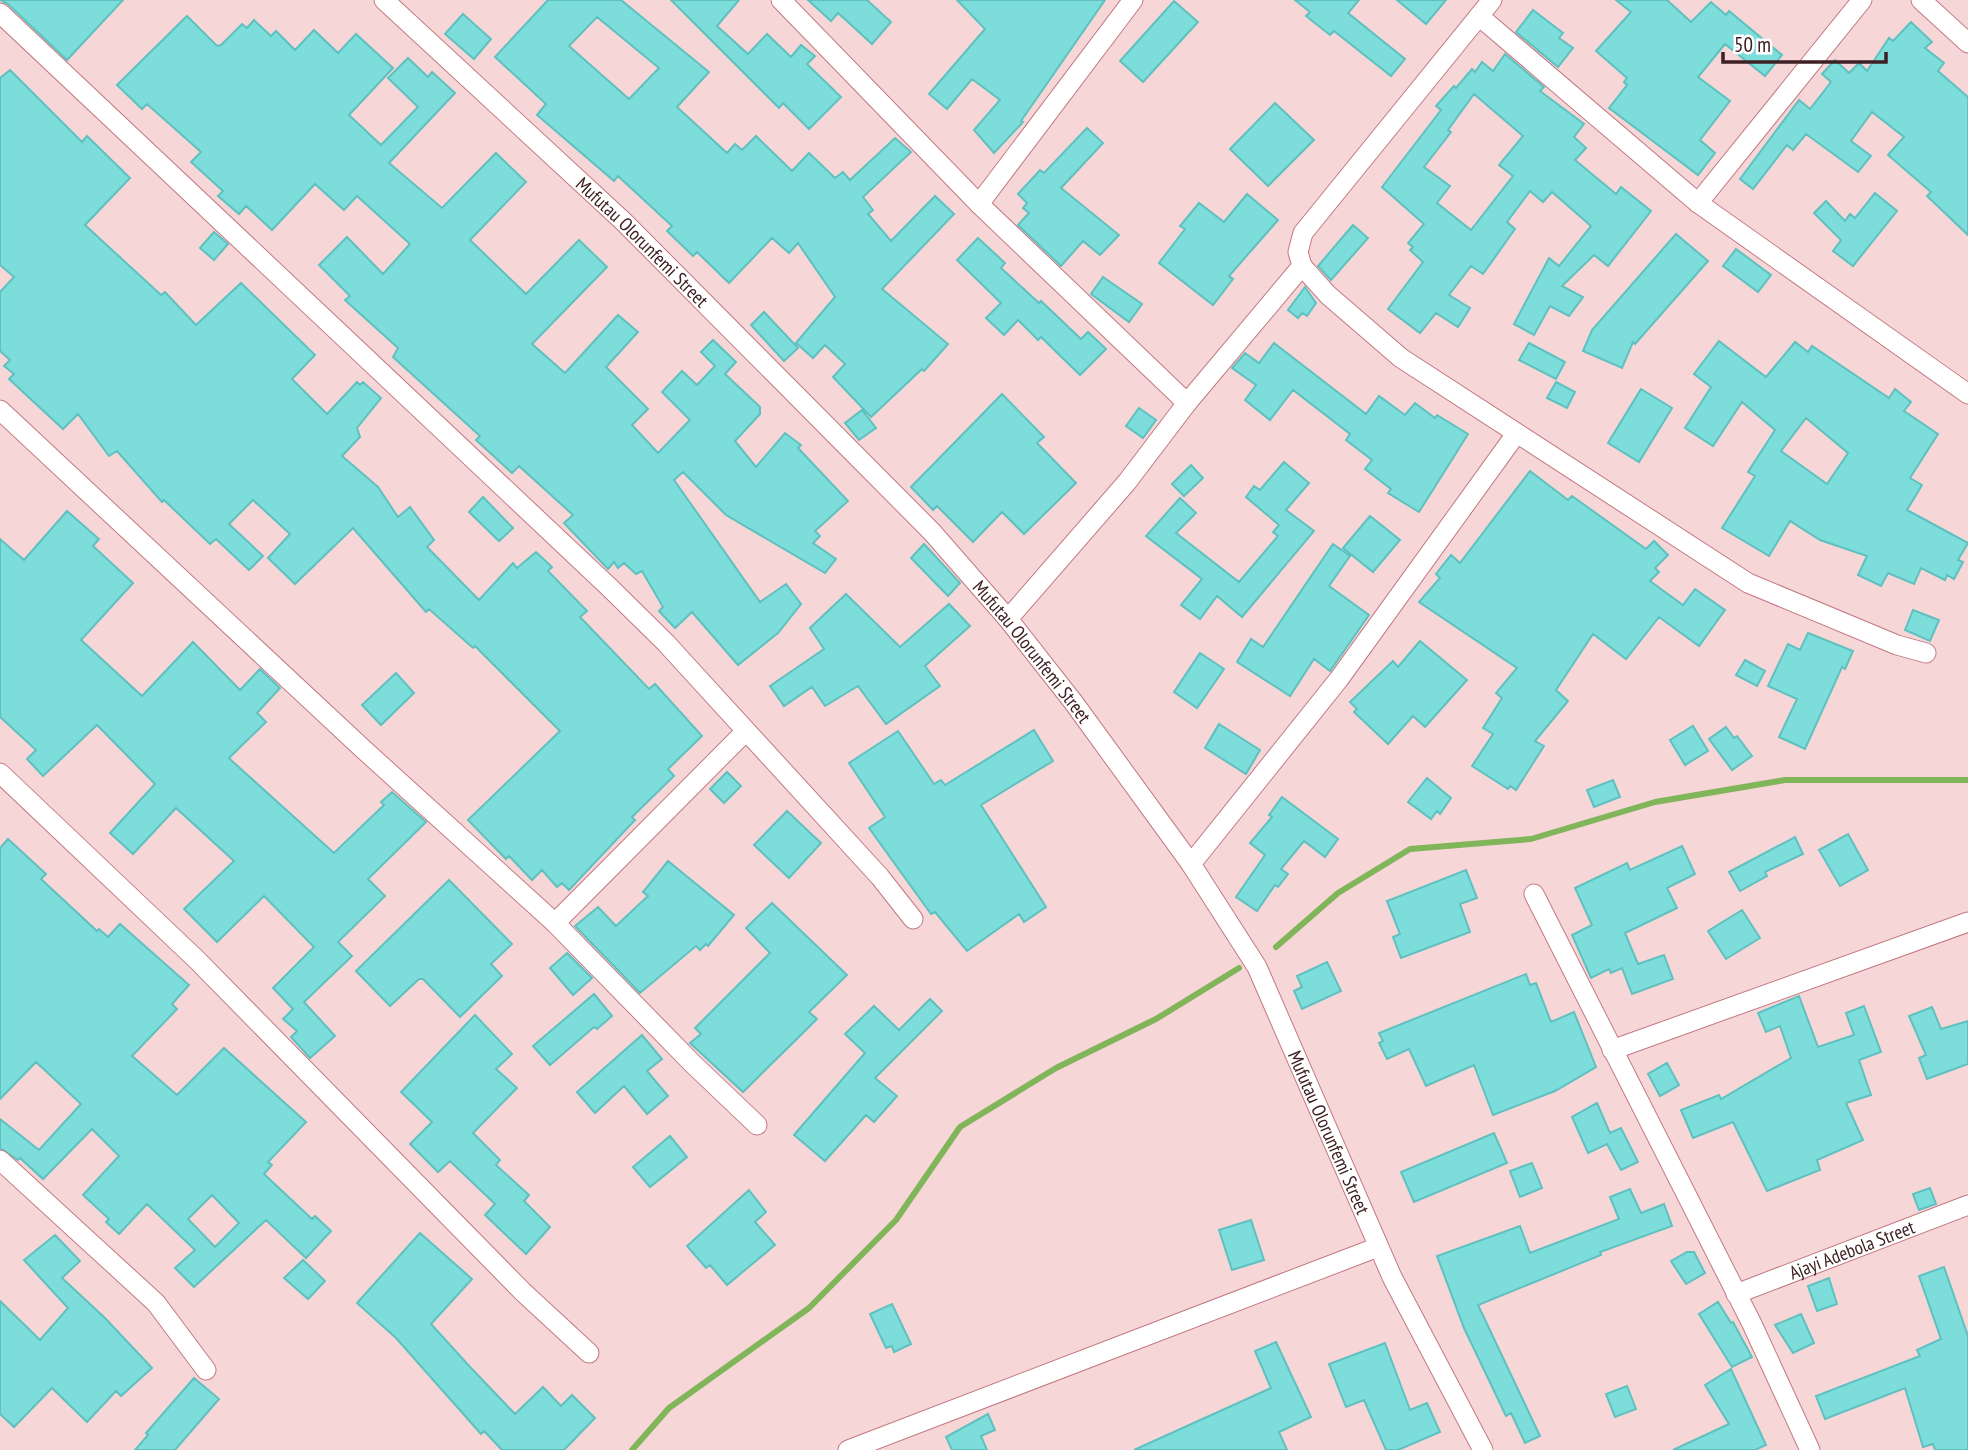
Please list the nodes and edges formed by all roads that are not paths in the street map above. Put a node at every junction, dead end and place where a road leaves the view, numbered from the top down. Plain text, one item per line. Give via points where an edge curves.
1 (384, 0) edge
2 (781, 0) edge
3 (1133, 0) edge
4 (1492, 0) edge
5 (1862, 0) edge
6 (1921, 0) edge
7 (0, 13) edge
8 (1479, 16) junction
9 (1968, 43) edge
10 (1698, 203) junction
11 (979, 205) junction
12 (1302, 266) junction
13 (1968, 394) edge
14 (1187, 403) junction
15 (0, 410) edge
16 (1516, 434) junction
17 (1008, 619) junction
18 (1926, 653) dead end
19 (745, 732) junction
20 (0, 774) edge
21 (1191, 864) junction
22 (1534, 894) dead end
23 (913, 919) dead end
24 (1968, 922) edge
25 (555, 923) junction
26 (1612, 1050) junction
27 (757, 1125) dead end
28 (0, 1160) edge
29 (1968, 1205) edge
30 (1378, 1247) junction
31 (1736, 1294) junction
32 (589, 1353) dead end
33 (206, 1370) dead end
34 (848, 1450) edge
35 (1483, 1450) edge
36 (1810, 1450) edge

1 - 17 street, Mufutau Olorunfemi Street via 624,222 932,532
2 - 11 street
3 - 11 street
4 - 8 street
5 - 10 street
6 - 9 street
7 - 19 street via 609,587
8 - 10 street
8 - 12 street via 1303,233 1298,252
10 - 13 street
11 - 14 street
12 - 14 street
12 - 16 street via 1328,295 1401,358
14 - 17 street via 1127,482
15 - 25 street
16 - 18 street via 1748,583
16 - 21 street via 1339,679
17 - 21 street, Mufutau Olorunfemi Street
19 - 23 street via 880,877
19 - 25 street
20 - 32 street via 198,960 523,1292
21 - 30 street, Mufutau Olorunfemi Street via 1257,967
22 - 26 street
24 - 26 street
25 - 27 street
26 - 31 street
28 - 33 street via 156,1303
29 - 31 street, Ajayi Adebola Street
30 - 34 street
30 - 35 street, Mufutau Olorunfemi Street
31 - 36 street

